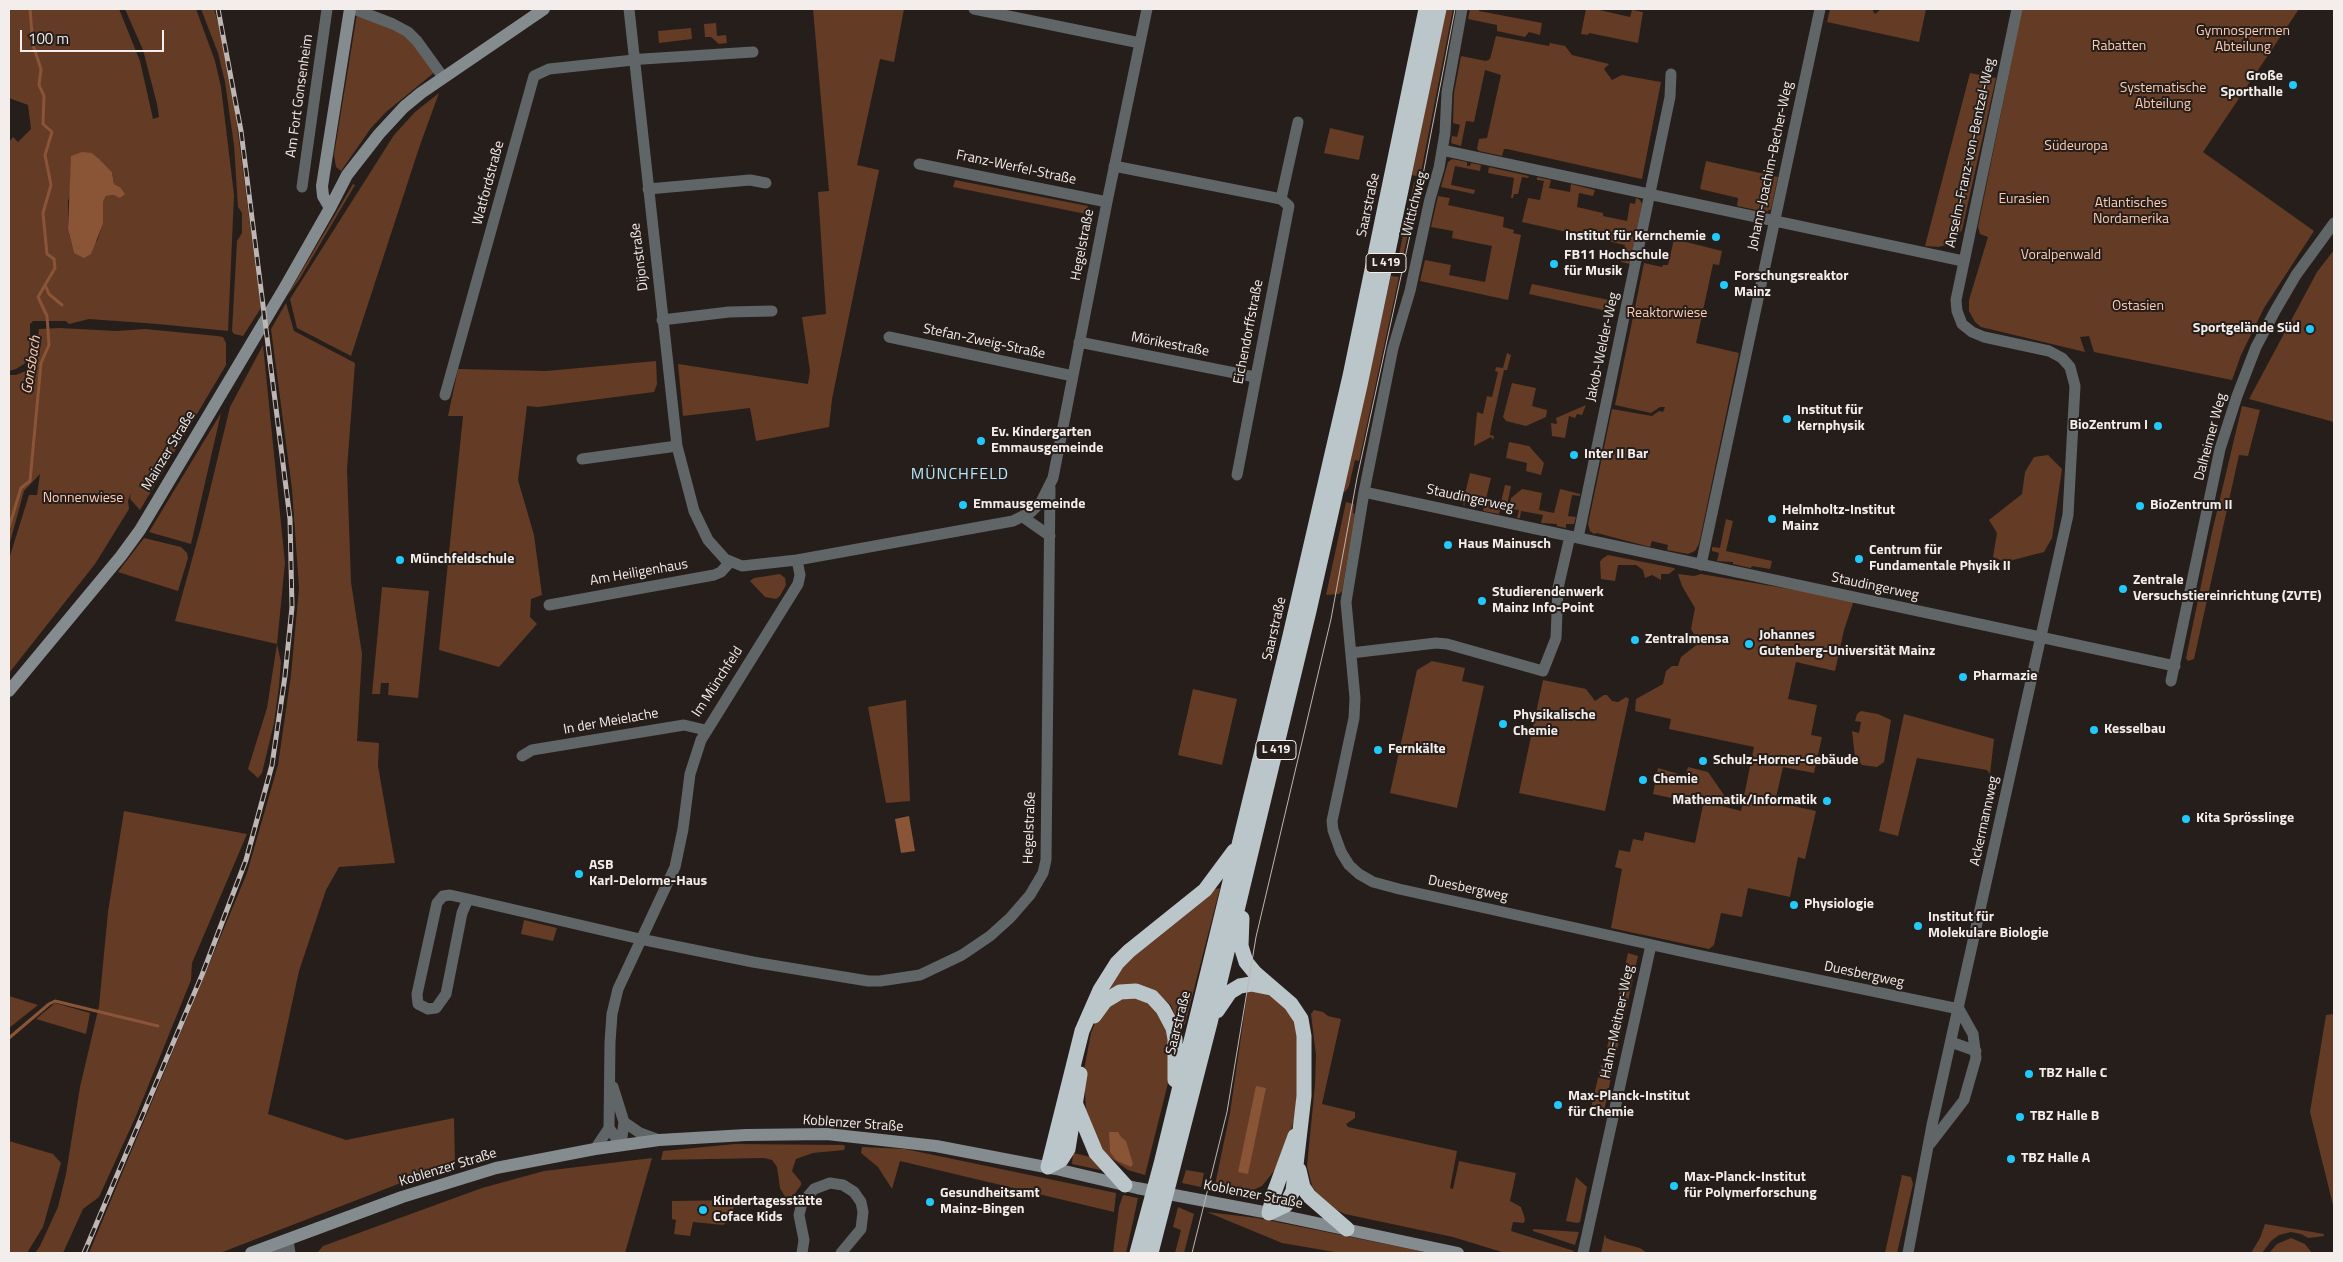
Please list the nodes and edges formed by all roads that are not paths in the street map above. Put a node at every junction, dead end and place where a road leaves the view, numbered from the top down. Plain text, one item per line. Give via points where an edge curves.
1 (327, 9) edge
2 (352, 9) edge
3 (544, 9) edge
4 (629, 9) edge
5 (974, 9) edge
6 (1147, 9) edge
7 (1426, 9) edge
8 (1439, 9) edge
9 (1462, 9) edge
10 (1820, 9) edge
11 (2017, 9) edge
12 (1030, 14) edge
13 (1140, 43) junction
14 (753, 52) dead end
15 (634, 60) junction
16 (1671, 74) dead end
17 (443, 77) junction
18 (1298, 122) dead end
19 (329, 147) junction
20 (1442, 150) junction
21 (363, 156) junction
22 (919, 164) dead end
23 (1114, 166) junction
24 (766, 183) dead end
25 (342, 184) junction
26 (302, 186) dead end
27 (648, 189) junction
28 (1650, 194) junction
29 (1281, 199) junction
30 (1106, 202) junction
31 (330, 208) junction
32 (1775, 221) junction
33 (2334, 223) edge
34 (1964, 261) junction
35 (772, 311) dead end
36 (662, 320) junction
37 (889, 336) dead end
38 (1079, 342) junction
39 (1073, 376) junction
40 (1255, 378) junction
41 (445, 396) dead end
42 (677, 446) junction
43 (582, 459) dead end
44 (1237, 475) dead end
45 (1050, 488) junction
46 (1364, 492) junction
47 (1023, 517) junction
48 (1050, 536) junction
49 (1574, 537) junction
50 (797, 560) junction
51 (730, 562) junction
52 (1701, 565) junction
53 (549, 605) dead end
54 (2041, 638) junction
55 (1351, 653) junction
56 (2175, 666) junction
57 (2171, 681) dead end
58 (9, 691) edge
59 (705, 730) junction
60 (522, 756) dead end
61 (1240, 841) junction
62 (1243, 889) junction
63 (468, 898) junction
64 (640, 939) junction
65 (1651, 945) junction
66 (1274, 989) junction
67 (1959, 1009) junction
68 (1210, 1023) junction
69 (1951, 1042) junction
70 (1976, 1050) junction
71 (610, 1078) junction
72 (1076, 1103) junction
73 (1174, 1109) junction
74 (624, 1122) junction
75 (1301, 1122) junction
76 (610, 1128) junction
77 (659, 1140) junction
78 (621, 1145) junction
79 (1928, 1147) junction
80 (594, 1149) junction
81 (1298, 1166) junction
82 (1048, 1167) junction
83 (1164, 1179) junction
84 (1125, 1185) junction
85 (1156, 1208) junction
86 (1269, 1213) junction
87 (1347, 1229) junction
88 (288, 1240) junction
89 (251, 1253) edge
90 (276, 1253) edge
91 (290, 1253) edge
92 (802, 1253) edge
93 (841, 1253) edge
94 (1137, 1253) edge
95 (1151, 1253) edge
96 (1458, 1253) edge
97 (1583, 1253) edge
98 (1908, 1253) edge

1 - 26 street, Am Fort Gonsenheim
2 - 17 street via 408,32
2 - 19 main road
3 - 17 main road
4 - 15 street, Dijonstraße
5 - 12 street
6 - 13 street, Hegelstraße
7 - 61 highway, Saarstraße / L 419 via 1350,376
8 - 62 highway, Saarstraße / L 419 via 1310,611
9 - 20 street, Wittichweg via 1447,92 1446,133
10 - 32 street, Johann-Joachim-Becher-Weg
11 - 34 street, Anselm-Franz-von-Bentzel-Weg
12 - 13 street
13 - 23 street, Hegelstraße
14 - 15 street
15 - 27 street, Dijonstraße
15 - 41 street, Watfordstraße via 549,69 534,76
16 - 28 street, Jakob-Welder-Weg via 1670,97
17 - 21 main road via 391,120
18 - 29 street
19 - 25 main road via 331,171
19 - 31 main road via 322,186
20 - 28 street, Anselm-Franz-von-Bentzel-Weg
20 - 46 street, Wittichweg via 1410,291 1392,348
21 - 25 main road
21 - 31 main road via 353,179
22 - 30 street, Franz-Werfel-Straße
23 - 29 street
23 - 30 street, Hegelstraße
24 - 27 street via 750,180
25 - 31 main road
27 - 36 street, Dijonstraße
28 - 32 street, Anselm-Franz-von-Bentzel-Weg
28 - 49 street, Jakob-Welder-Weg
29 - 40 street, Eichendorffstraße via 1288,203 1290,210
30 - 38 street, Hegelstraße
31 - 58 main road, Mainzer Straße via 140,530
32 - 34 street, Anselm-Franz-von-Bentzel-Weg
32 - 52 street, Johann-Joachim-Becher-Weg
33 - 56 street, Dalheimer Weg via 2296,275 2275,311 2256,347 2235,400 2220,450
34 - 54 street, Ackermannweg via 1956,300 1962,324 1984,337 2058,355 2070,367 2074,379 2068,515
35 - 36 street via 729,312
36 - 42 street, Dijonstraße
37 - 39 street, Stefan-Zweig-Straße
38 - 39 street, Hegelstraße
38 - 40 street, Mörikestraße
39 - 45 street, Hegelstraße
40 - 44 street, Eichendorffstraße
42 - 43 street
42 - 51 street, Dijonstraße via 697,518 712,545
45 - 47 street, Hegelstraße via 1036,507
45 - 48 street, Hegelstraße
46 - 49 street, Staudingerweg
46 - 55 street, Duesbergweg via 1346,602
47 - 48 street
47 - 50 street
48 - 64 street, Hegelstraße via 1046,860 1043,873 1030,895 1010,918 990,936 947,962 920,975 880,981 772,966
49 - 52 street, Staudingerweg
49 - 55 street via 1558,588 1556,638 1543,672 1447,644
50 - 51 street via 742,566
50 - 59 street, Im Münchfeld via 799,580 794,590
51 - 53 street, Am Heiligenhaus via 714,575
52 - 54 street, Staudingerweg
54 - 56 street, Staudingerweg
54 - 67 street, Ackermannweg
55 - 65 street, Duesbergweg via 1354,718 1332,821 1337,844 1349,865 1373,882 1399,889
56 - 57 street, Dalheimer Weg
59 - 60 street, In der Meielache via 684,725 532,750
59 - 64 street, Im Münchfeld via 691,767 678,859
61 - 73 highway, Saarstraße / L 419
61 - 82 highway via 1206,890 1128,951 1100,990 1082,1031
62 - 66 highway via 1241,941 1244,957 1255,973
62 - 68 highway, Saarstraße / L 419
63 - 63 street, Hegelstraße via 450,895 437,902 417,994 418,1004 428,1009 436,1008 446,994
63 - 64 street, Hegelstraße
64 - 71 street, Im Münchfeld via 620,984 612,1014
65 - 67 street, Duesbergweg
65 - 97 street, Hahn-Meitner-Weg
66 - 68 highway via 1251,984 1240,986 1227,996
66 - 75 highway via 1291,1004 1302,1024 1306,1070
67 - 69 street, Ackermannweg
67 - 70 street, Ackermannweg via 1970,1025
68 - 83 highway, Saarstraße / L 419
69 - 70 street
69 - 79 street, Ackermannweg
70 - 79 street, Ackermannweg via 1966,1095
71 - 74 street, Im Münchfeld
71 - 76 street, Im Münchfeld
72 - 73 highway via 1085,1044 1093,1020 1105,1001 1128,991 1152,997 1170,1018 1175,1039
72 - 82 highway via 1068,1149 1061,1160
72 - 84 highway via 1096,1153
73 - 83 highway, Saarstraße / L 419
74 - 77 street
74 - 78 street, Im Münchfeld
75 - 81 highway
75 - 86 highway
76 - 78 street
76 - 80 street
77 - 78 main road, Koblenzer Straße
77 - 82 main road, Koblenzer Straße via 746,1135 853,1136 936,1146
78 - 80 main road, Koblenzer Straße
79 - 98 street, Ackermannweg
80 - 88 main road, Koblenzer Straße via 496,1168 434,1186
81 - 86 highway via 1290,1199 1283,1207
81 - 87 highway via 1303,1187 1309,1196
82 - 84 main road, Koblenzer Straße
83 - 85 highway, Saarstraße / L 419
84 - 86 main road, Koblenzer Straße
85 - 94 highway, Saarstraße / L 419
85 - 95 highway, Saarstraße / L 419
86 - 87 main road, Koblenzer Straße
87 - 96 main road, Koblenzer Straße
88 - 89 main road, Koblenzer Straße
88 - 90 street
88 - 91 street
92 - 93 street via 804,1244 799,1215 802,1203 814,1188 830,1183 843,1185 854,1192 863,1212 860,1229

